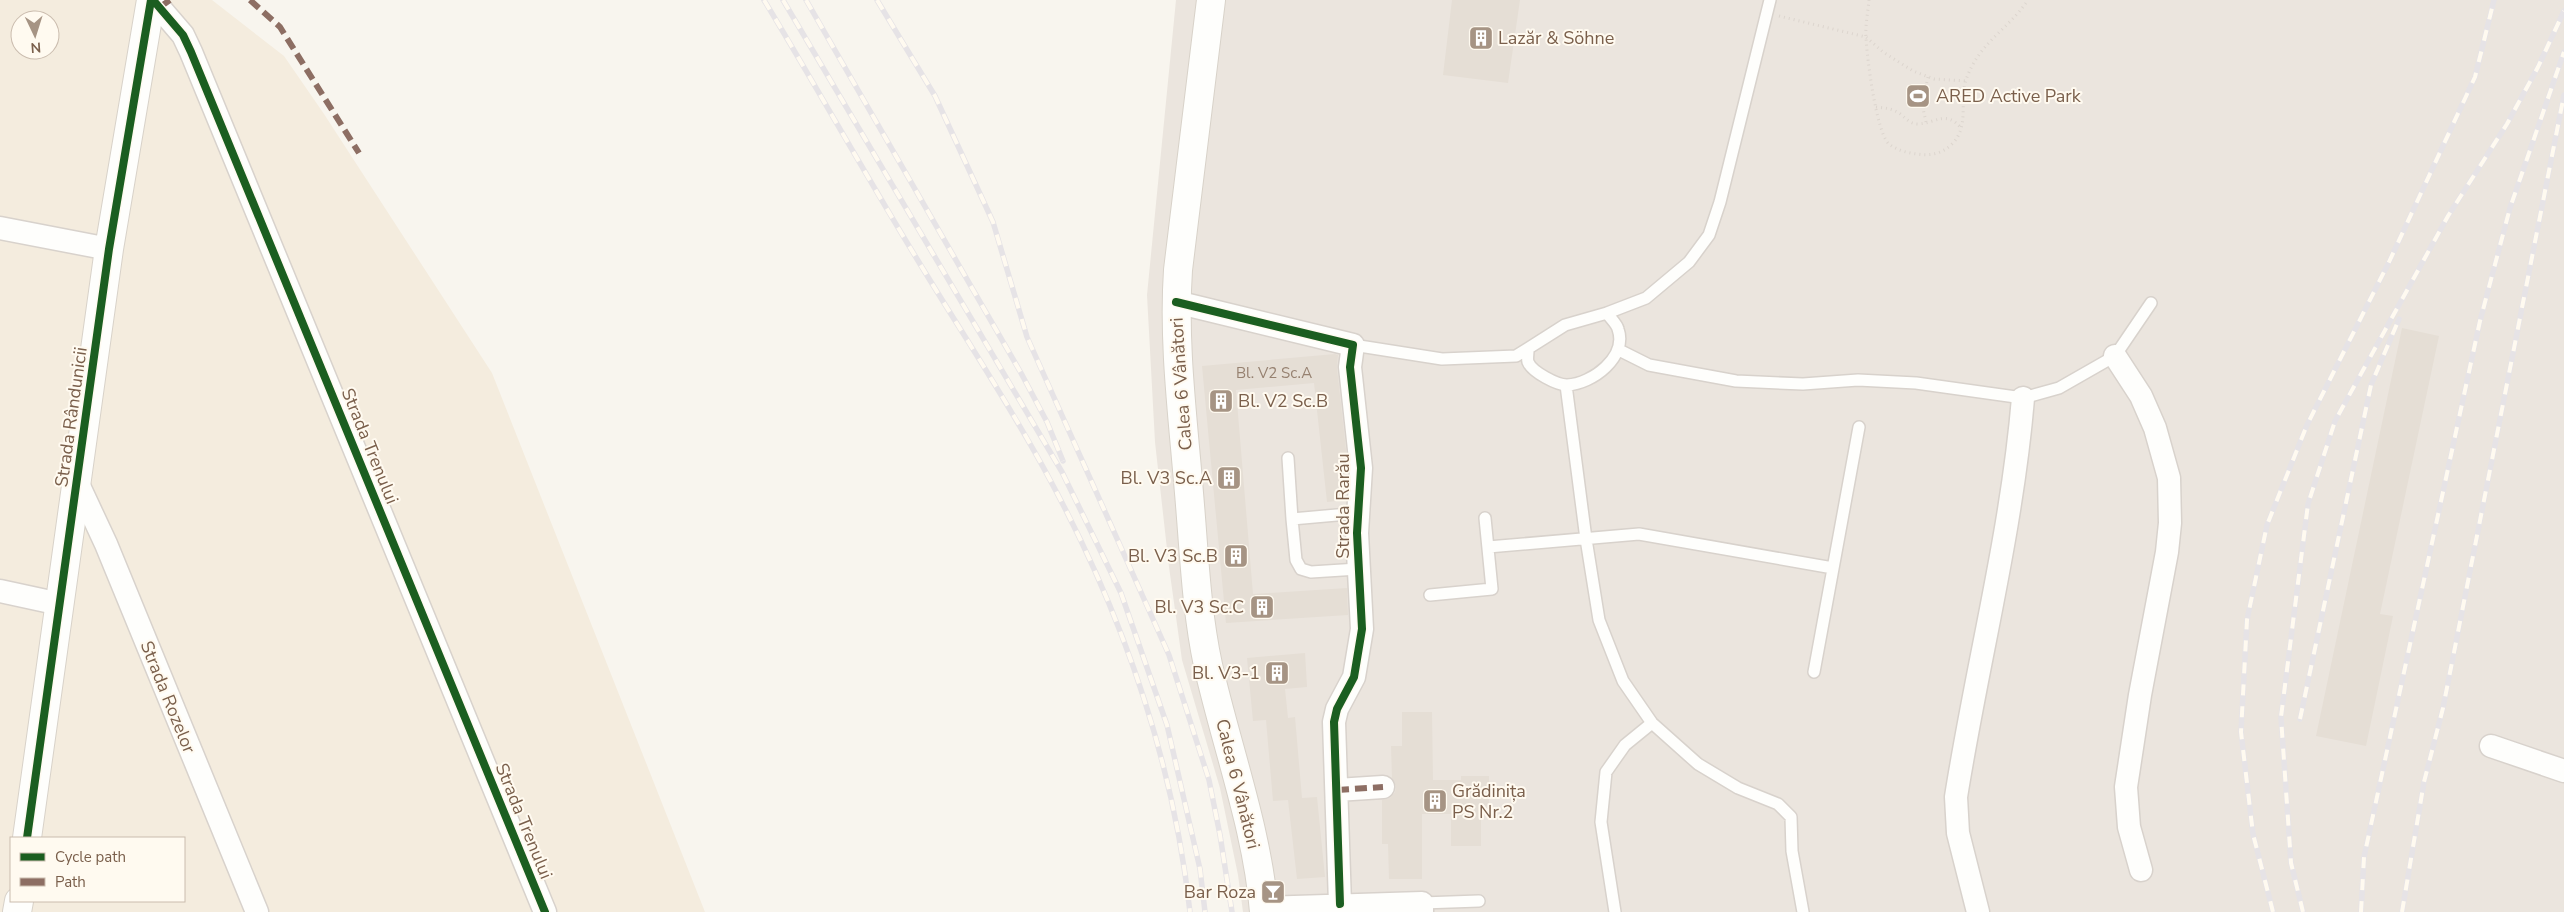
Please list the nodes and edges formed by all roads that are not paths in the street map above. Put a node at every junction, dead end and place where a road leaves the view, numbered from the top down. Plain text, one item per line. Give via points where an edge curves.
1 (152, 0) edge
2 (1210, 0) edge
3 (1770, 0) edge
4 (0, 228) edge
5 (109, 249) junction
6 (1176, 302) junction
7 (2151, 303) dead end
8 (1607, 314) junction
9 (1353, 344) junction
10 (1528, 350) junction
11 (1619, 350) junction
12 (2115, 356) junction
13 (1566, 385) junction
14 (2023, 398) junction
15 (1859, 427) dead end
16 (1288, 458) dead end
17 (78, 484) junction
18 (1359, 513) junction
19 (1485, 518) dead end
20 (1292, 519) junction
21 (1586, 539) junction
22 (1488, 547) junction
23 (1833, 568) junction
24 (1358, 570) junction
25 (0, 591) edge
26 (1430, 595) dead end
27 (60, 604) junction
28 (1814, 672) dead end
29 (1652, 723) junction
30 (2491, 746) dead end
31 (2564, 771) edge
32 (1383, 787) dead end
33 (1337, 790) junction
34 (27, 837) edge
35 (2141, 870) dead end
36 (1479, 901) dead end
37 (1340, 904) junction
38 (1422, 907) edge
39 (1264, 910) edge
40 (257, 912) edge
41 (545, 912) edge
42 (1615, 912) edge
43 (1803, 912) edge
44 (1978, 912) edge

1 - 5 main road, Strada Rândunicii
1 - 41 street, Strada Trenului via 183,35 191,52
2 - 6 main road, Calea 6 Vânători
3 - 8 lane via 1709,235 1689,262 1646,298
4 - 5 street
5 - 17 main road, Strada Rândunicii
6 - 9 street
6 - 39 main road, Calea 6 Vânători via 1178,368 1200,621 1253,844
7 - 12 lane
8 - 10 lane via 1565,325
8 - 11 lane via 1618,329
9 - 10 lane via 1442,359 1516,356
9 - 18 street, Strada Rarău via 1350,367 1361,468
10 - 13 lane via 1528,363 1540,375
11 - 13 lane via 1610,365 1586,379
11 - 14 lane via 1649,365 1736,381 1916,383
12 - 14 lane via 2059,388
12 - 35 street via 2141,396 2155,428 2170,478 2167,552 2126,787 2129,827
13 - 21 lane
14 - 44 street via 2007,515 1956,798 1958,833
15 - 23 lane
16 - 20 lane, Strada Rarău
17 - 27 main road, Strada Rândunicii
17 - 40 street, Strada Rozelor
18 - 20 lane, Strada Rarău
18 - 24 street, Strada Rarău
19 - 22 lane
20 - 24 lane, Strada Rarău via 1296,560 1301,569 1311,572
21 - 22 lane
21 - 23 lane via 1639,534
21 - 29 lane via 1599,620 1624,680
22 - 26 lane via 1492,589
23 - 28 lane
24 - 33 street, Strada Rarău via 1362,629 1350,687 1337,709 1334,722
25 - 27 street
27 - 34 main road, Strada Rândunicii
29 - 42 lane via 1625,745 1606,772 1601,822
29 - 43 lane via 1698,764 1738,788 1778,804 1791,817 1792,851
30 - 31 street
32 - 33 street
33 - 37 street, Strada Rarău
36 - 38 lane
37 - 38 street
37 - 39 street

